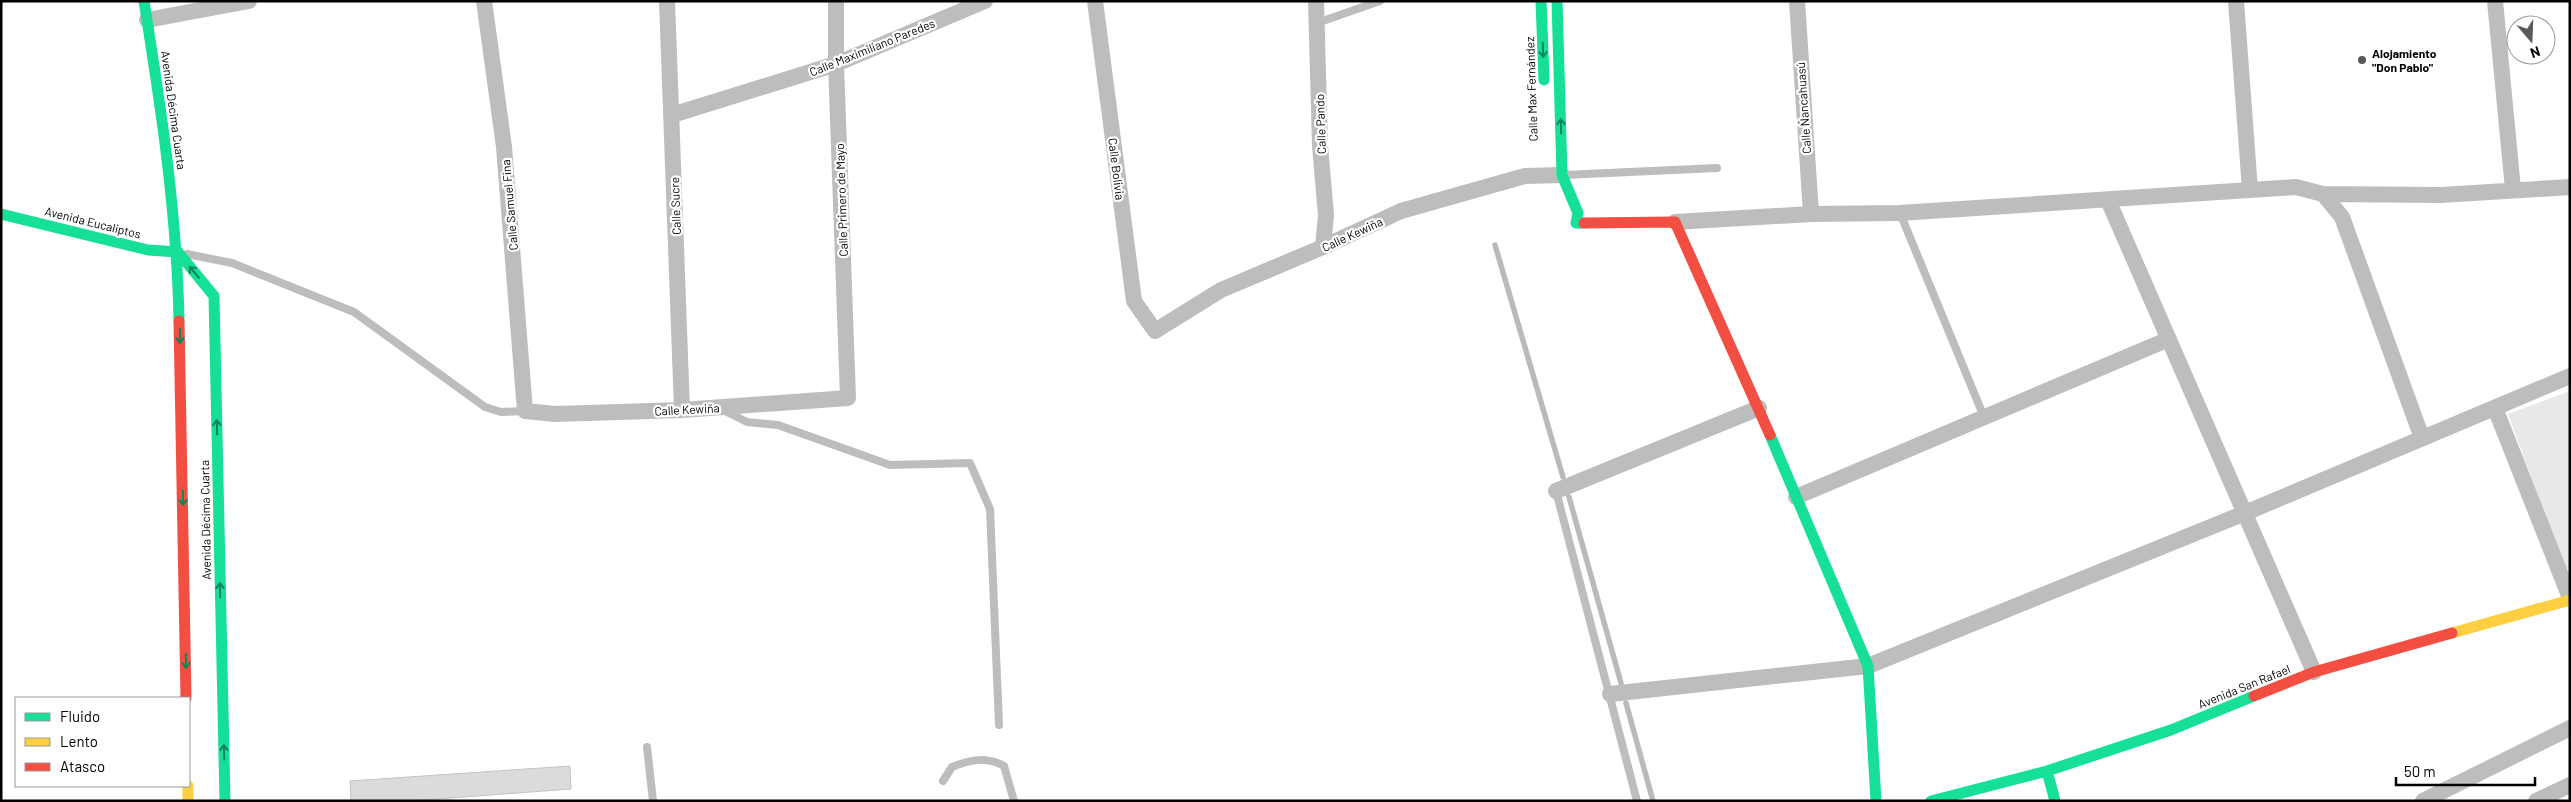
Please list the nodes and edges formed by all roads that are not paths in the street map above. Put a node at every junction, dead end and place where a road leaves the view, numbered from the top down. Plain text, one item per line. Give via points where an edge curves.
1 (144, 1) edge
2 (249, 1) edge
3 (484, 1) edge
4 (667, 1) edge
5 (836, 1) edge
6 (985, 1) edge
7 (1095, 1) edge
8 (1316, 1) edge
9 (1380, 1) edge
10 (1541, 1) edge
11 (1557, 1) edge
12 (1797, 1) edge
13 (2236, 1) edge
14 (2496, 1) edge
15 (147, 20) junction
16 (1316, 23) junction
17 (836, 64) junction
18 (1544, 88) dead end
19 (672, 115) junction
20 (1717, 168) dead end
21 (1552, 172) junction
22 (2570, 187) edge
23 (2514, 189) junction
24 (2250, 190) junction
25 (2323, 194) junction
26 (2108, 200) junction
27 (1900, 213) junction
28 (1, 214) edge
29 (1811, 214) junction
30 (1675, 222) junction
31 (1323, 247) junction
32 (178, 252) junction
33 (1155, 332) joint
34 (2169, 339) junction
35 (2570, 376) edge
36 (848, 398) joint
37 (718, 408) junction
38 (1758, 408) junction
39 (2495, 408) junction
40 (526, 410) junction
41 (682, 410) junction
42 (1984, 417) junction
43 (2422, 438) junction
44 (1556, 491) joint
45 (1796, 497) junction
46 (2245, 513) junction
47 (2570, 599) edge
48 (1868, 666) junction
49 (2314, 672) junction
50 (1610, 694) junction
51 (186, 697) edge
52 (1000, 725) dead end
53 (2570, 728) edge
54 (647, 747) dead end
55 (2047, 771) junction
56 (943, 781) dead end
57 (2570, 785) edge
58 (188, 787) edge
59 (188, 801) edge
60 (225, 801) edge
61 (653, 801) edge
62 (1014, 801) edge
63 (1637, 801) edge
64 (1876, 801) edge
65 (1931, 801) edge
66 (2055, 801) edge
67 (2423, 801) edge
68 (2536, 801) edge

1 - 15 street, Avenida Décima Cuarta
2 - 15 street
3 - 40 street, Calle Samuel Fina via 504,147
4 - 19 street, Calle Sucre
5 - 17 street, Calle Primero de Mayo
6 - 17 street, Calle Maximiliano Paredes
7 - 33 street, Calle Bolivia via 1134,301
8 - 16 street, Calle Pando
9 - 16 lane
10 -> 18 street, Calle Max Fernández
21 -> 11 street
12 - 29 street, Calle Ñancahuasú
13 - 24 street
14 - 23 street
15 - 32 street, Avenida Décima Cuarta via 164,124
16 - 31 street, Calle Pando via 1326,216
17 - 19 street, Calle Maximiliano Paredes
17 - 36 street, Calle Primero de Mayo
19 - 41 street, Calle Sucre
20 - 21 lane
21 - 30 street via 1578,212 1576,224
21 - 31 street, Calle Kewiña via 1526,176 1401,212
22 - 23 street
23 - 25 street via 2441,195
24 - 25 street via 2296,187
24 - 26 street
25 - 43 street via 2342,217
26 - 27 street
26 - 34 street
27 - 29 street
27 - 42 lane
28 - 32 street, Avenida Eucaliptos via 148,250
29 - 30 street
30 - 38 street
31 - 33 street, Calle Kewiña via 1221,290
32 - 40 lane via 232,263 354,312 485,407 500,412
32 -> 51 street, Avenida Décima Cuarta
60 -> 32 street, Avenida Décima Cuarta via 214,296
34 - 42 street
34 - 46 street
35 - 39 street
36 - 37 street, Calle Kewiña
37 - 41 street, Calle Kewiña
37 - 52 lane via 747,422 778,425 890,465 970,463 990,509
38 - 44 street
38 - 45 street
39 - 43 street
39 - 47 street
40 - 41 street, Calle Kewiña via 555,414
42 - 45 street
43 - 46 street
44 - 50 lane
45 - 48 street
46 - 48 street
46 - 49 street
47 - 49 street, Avenida San Rafael
48 - 50 street
48 - 64 street
49 - 55 street, Avenida San Rafael via 2170,730
50 - 63 lane
53 - 67 street
54 - 61 lane
55 - 65 street, Avenida San Rafael
55 - 66 street
56 - 62 lane via 952,766 980,759 995,761 1004,766
57 - 68 street
58 - 59 street

